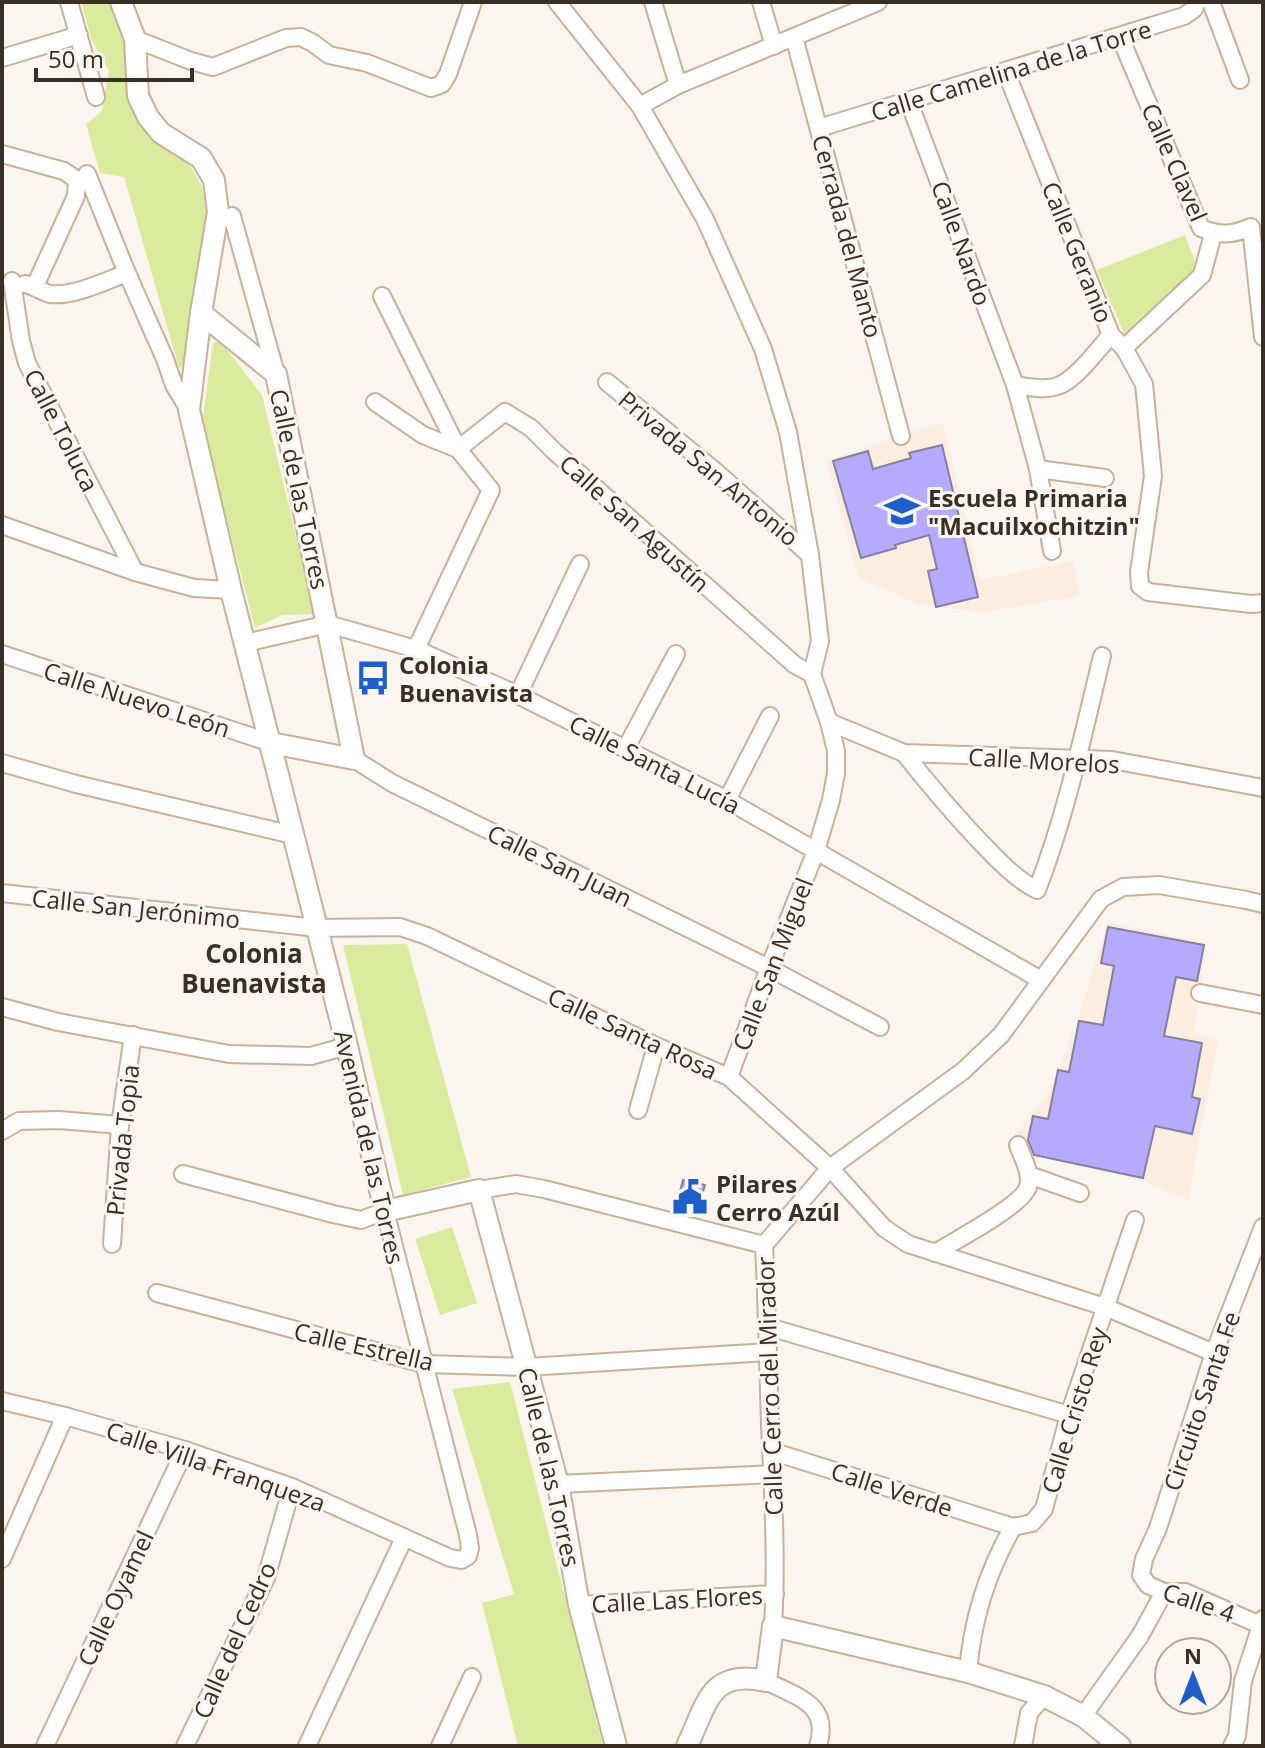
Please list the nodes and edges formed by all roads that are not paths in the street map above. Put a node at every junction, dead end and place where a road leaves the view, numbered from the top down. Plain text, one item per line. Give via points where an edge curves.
1 (69, 2) edge
2 (121, 2) edge
3 (473, 2) edge
4 (557, 2) edge
5 (653, 2) edge
6 (761, 2) edge
7 (878, 2) edge
8 (1197, 2) edge
9 (1211, 2) edge
10 (79, 35) junction
11 (794, 37) junction
12 (1120, 37) junction
13 (135, 39) junction
14 (774, 46) junction
15 (2, 58) edge
16 (1006, 72) junction
17 (1240, 80) dead end
18 (678, 85) junction
19 (96, 97) dead end
20 (909, 102) junction
21 (640, 106) junction
22 (819, 128) junction
23 (2, 154) edge
24 (82, 177) junction
25 (232, 216) dead end
26 (1213, 234) junction
27 (127, 273) junction
28 (7, 279) edge
29 (35, 286) junction
30 (382, 296) dead end
31 (201, 313) junction
32 (1111, 335) junction
33 (1263, 337) edge
34 (1124, 348) junction
35 (276, 374) junction
36 (607, 382) dead end
37 (1015, 385) junction
38 (375, 402) dead end
39 (189, 410) junction
40 (901, 436) dead end
41 (458, 449) junction
42 (1038, 469) junction
43 (1105, 478) dead end
44 (2, 525) edge
45 (1052, 551) dead end
46 (810, 555) junction
47 (580, 564) dead end
48 (135, 572) junction
49 (231, 590) junction
50 (1263, 603) edge
51 (328, 624) junction
52 (245, 643) junction
53 (416, 649) junction
54 (2, 654) edge
55 (676, 654) dead end
56 (1102, 656) dead end
57 (812, 674) junction
58 (518, 695) junction
59 (770, 716) dead end
60 (829, 722) junction
61 (271, 743) junction
62 (626, 748) junction
63 (904, 753) junction
64 (354, 759) junction
65 (1077, 760) junction
66 (2, 763) edge
67 (1263, 788) edge
68 (727, 800) junction
69 (293, 835) junction
70 (816, 851) junction
71 (2, 893) edge
72 (1263, 904) edge
73 (317, 928) junction
74 (769, 968) junction
75 (1041, 980) junction
76 (1200, 993) dead end
77 (1263, 1005) edge
78 (2, 1007) edge
79 (880, 1027) dead end
80 (133, 1035) junction
81 (347, 1046) junction
82 (656, 1046) junction
83 (729, 1077) junction
84 (638, 1110) dead end
85 (120, 1125) junction
86 (2, 1131) edge
87 (1018, 1145) dead end
88 (830, 1168) junction
89 (183, 1174) dead end
90 (1029, 1175) junction
91 (479, 1190) junction
92 (1080, 1193) dead end
93 (385, 1211) junction
94 (1135, 1220) dead end
95 (1262, 1236) edge
96 (112, 1244) dead end
97 (764, 1245) junction
98 (935, 1253) junction
99 (157, 1293) dead end
100 (1105, 1307) junction
101 (769, 1327) junction
102 (767, 1352) junction
103 (1214, 1353) junction
104 (424, 1364) junction
105 (527, 1367) junction
106 (2, 1401) edge
107 (1069, 1415) junction
108 (65, 1416) junction
109 (185, 1450) junction
110 (771, 1451) junction
111 (773, 1474) junction
112 (558, 1484) junction
113 (292, 1487) junction
114 (1013, 1527) junction
115 (404, 1538) junction
116 (468, 1556) joint
117 (2, 1559) edge
118 (1141, 1575) joint
119 (1164, 1592) junction
120 (775, 1594) junction
121 (579, 1605) junction
122 (1262, 1622) edge
123 (773, 1626) junction
124 (968, 1672) junction
125 (472, 1677) dead end
126 (766, 1681) junction
127 (1044, 1696) junction
128 (1083, 1716) junction
129 (45, 1746) edge
130 (185, 1746) edge
131 (307, 1746) edge
132 (440, 1746) edge
133 (616, 1746) edge
134 (687, 1746) edge
135 (818, 1746) edge
136 (1023, 1746) edge
137 (1120, 1746) edge
138 (1232, 1746) edge

1 - 10 street
2 - 13 street
3 - 13 street via 448,74 431,88 367,63 329,55 301,37 213,67
4 - 21 street
5 - 18 street
6 - 14 street
7 - 11 street
8 - 12 street, Calle Camelina de la Torre via 1184,16
9 - 17 street
10 - 15 street
10 - 19 street
11 - 14 street
11 - 22 street, Cerrada del Manto
12 - 16 street, Calle Camelina de la Torre
12 - 26 street, Calle Clavel via 1201,228
13 - 31 street via 138,96 148,117 161,133 201,158 214,180 218,212
14 - 18 street
16 - 20 street, Calle Camelina de la Torre
16 - 32 street, Calle Geranio
18 - 21 street
20 - 22 street, Calle Camelina de la Torre
20 - 37 street, Calle Nardo
21 - 46 street via 705,219 763,349 788,432
22 - 40 street, Cerrada del Manto
23 - 24 street
24 - 27 street, Avenida de las Torres
24 - 29 street
25 - 35 street
26 - 33 street, Calle Clavel via 1251,227
26 - 34 street via 1202,275
27 - 29 street via 66,293 49,294
27 - 39 street, Avenida de las Torres
28 - 29 street
28 - 48 street, Calle Toluca via 27,363
30 - 41 street
31 - 35 street, Calle de las Torres
31 - 39 street, Avenida de las Torres
32 - 34 street, Calle Geranio
32 - 37 street via 1060,385
34 - 50 street, Calle Geranio via 1144,384 1153,476 1140,586 1148,592
35 - 51 street, Calle de las Torres
36 - 46 street, Privada San Antonio
37 - 42 street, Calle Nardo
38 - 41 street via 423,435
39 - 49 street, Avenida de las Torres
41 - 53 street via 491,490
41 - 57 street, Calle San Agustín via 505,412 531,428 795,665
42 - 43 street
42 - 45 street, Calle Nardo
44 - 48 street
46 - 57 street via 820,641
47 - 58 street
48 - 49 street via 194,588
49 - 52 street, Avenida de las Torres
51 - 52 street, Calle Santa Lucía
51 - 53 street, Calle Santa Lucía
51 - 64 street, Calle de las Torres
52 - 61 street, Avenida de las Torres
53 - 58 street, Calle Santa Lucía
54 - 61 street, Calle Nuevo León
55 - 62 street
56 - 65 street
57 - 60 street, Calle San Miguel
58 - 62 street, Calle Santa Lucía
59 - 68 street
60 - 63 street, Calle Morelos
60 - 70 street, Calle San Miguel via 836,773
61 - 64 street
61 - 69 street, Avenida de las Torres
62 - 68 street, Calle Santa Lucía
63 - 65 street, Calle Morelos
63 - 65 street via 985,847 1037,890
64 - 74 street, Calle San Juan via 392,783
65 - 67 street, Calle Morelos via 1112,760
66 - 69 street
68 - 70 street, Calle Santa Lucía
69 - 73 street, Avenida de las Torres
70 - 74 street, Calle San Miguel
70 - 75 street, Calle Santa Lucía
71 - 73 street, Calle San Jerónimo
72 - 75 street, Calle Cerro del Mirador via 1159,885 1123,887 1101,899
73 - 81 street, Avenida de las Torres
73 - 82 street, Calle Santa Rosa via 400,927 427,936
74 - 79 street
74 - 83 street, Calle San Miguel
75 - 88 street, Calle Cerro del Mirador via 1001,1035 963,1071
76 - 77 street
78 - 80 street
80 - 81 street via 229,1054 311,1056
80 - 85 street, Privada Topia
81 - 93 street, Avenida de las Torres
82 - 83 street, Calle Santa Rosa
82 - 84 street
83 - 88 street, Calle Santa Rosa
85 - 86 street via 19,1121
85 - 96 street, Privada Topia
87 - 90 street
88 - 97 street, Calle Cerro del Mirador
88 - 98 street, Calle Santa Rosa via 884,1228
89 - 93 street via 361,1220
90 - 92 street
90 - 98 street via 1024,1196
91 - 93 street
91 - 97 street via 516,1184 544,1189
91 - 105 street, Calle de las Torres
93 - 104 street, Avenida de las Torres
94 - 100 street, Calle Cristo Rey
95 - 103 street, Circuito Santa Fe
97 - 101 street, Calle Cerro del Mirador
98 - 100 street, Calle Santa Rosa
99 - 104 street, Calle Estrella
100 - 103 street, Calle Santa Rosa
100 - 107 street, Calle Cristo Rey
101 - 102 street, Calle Cerro del Mirador
101 - 107 street
102 - 105 street, Calle Estrella
102 - 110 street, Calle Cerro del Mirador
103 - 118 street, Circuito Santa Fe
104 - 105 street, Calle Estrella
104 - 116 street, Avenida de las Torres via 468,1535
105 - 112 street, Calle de las Torres
106 - 108 street, Calle Villa Franqueza
107 - 114 street, Calle Cristo Rey via 1044,1509 1032,1523
108 - 109 street, Calle Villa Franqueza
108 - 117 street
109 - 113 street, Calle Villa Franqueza
109 - 129 street, Calle Oyamel
110 - 111 street, Calle Cerro del Mirador
110 - 114 street, Calle Verde
111 - 112 street
111 - 120 street, Calle Cerro del Mirador
112 - 121 street, Calle de las Torres
113 - 115 street, Calle Villa Franqueza
113 - 130 street, Calle del Cedro via 266,1578
114 - 124 street, Calle Cristo Rey via 982,1594
115 - 116 street, Calle Villa Franqueza via 450,1558
115 - 131 street
118 - 119 street, Calle 4
119 - 122 street, Calle 4 via 1185,1592
119 - 128 street
120 - 121 street, Calle Las Flores
120 - 123 street, Calle Cerro del Mirador
121 - 133 street, Calle de las Torres
122 - 138 street via 1243,1681
123 - 124 street
123 - 126 street, Calle Cerro del Mirador
124 - 127 street
125 - 132 street
126 - 134 street via 730,1679 714,1689
126 - 135 street via 812,1704 821,1725
127 - 128 street
127 - 136 street via 1029,1713
128 - 137 street

